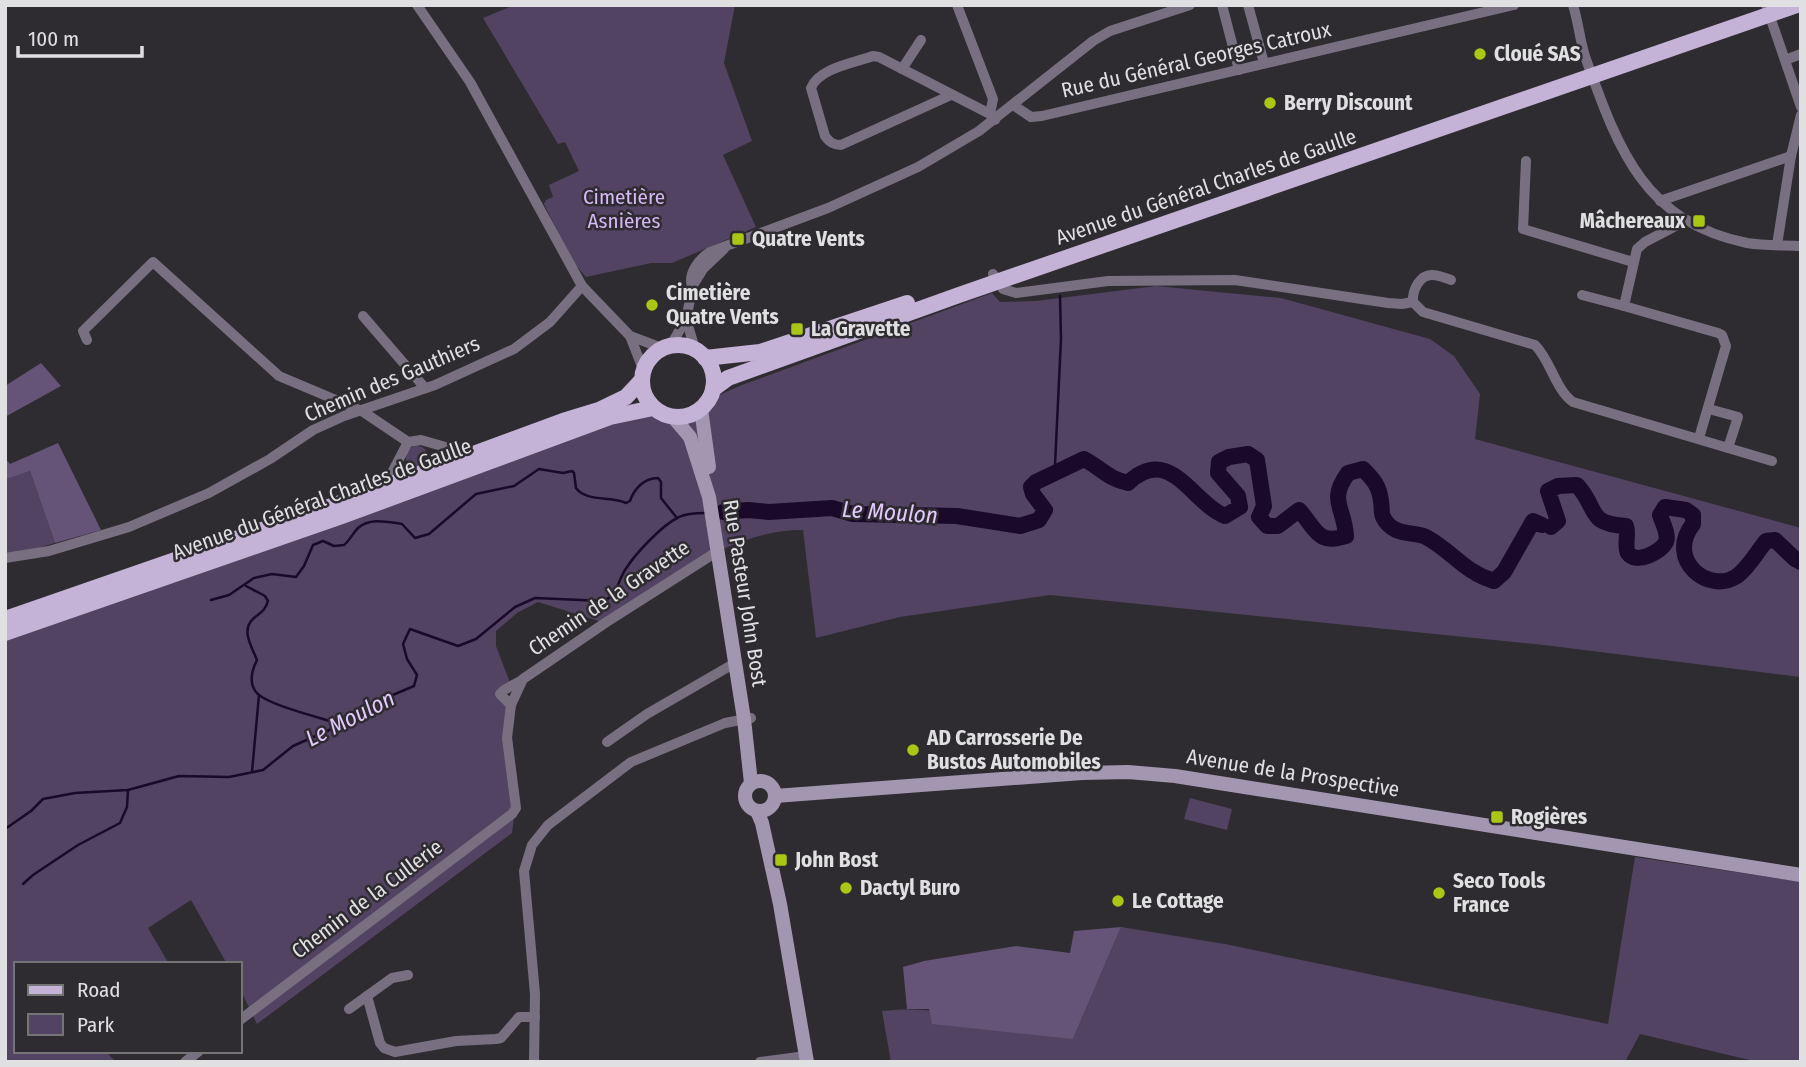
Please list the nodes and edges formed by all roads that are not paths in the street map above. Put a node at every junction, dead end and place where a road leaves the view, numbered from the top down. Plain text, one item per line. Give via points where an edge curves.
1 (417, 5) edge
2 (957, 5) edge
3 (1190, 5) edge
4 (1222, 5) edge
5 (1248, 5) edge
6 (1514, 5) edge
7 (1573, 5) edge
8 (1797, 5) edge
9 (1769, 9) edge
10 (921, 40) dead end
11 (1801, 54) edge
12 (1785, 60) junction
13 (1264, 63) junction
14 (902, 69) junction
15 (1239, 70) junction
16 (1592, 73) junction
17 (951, 94) junction
18 (1013, 105) junction
19 (1801, 107) edge
20 (1801, 115) edge
21 (992, 117) junction
22 (1798, 139) edge
23 (1791, 156) junction
24 (1526, 161) dead end
25 (1660, 201) junction
26 (1687, 220) junction
27 (1777, 245) junction
28 (1801, 246) edge
29 (724, 248) junction
30 (1633, 262) junction
31 (996, 277) junction
32 (1451, 280) dead end
33 (582, 286) junction
34 (692, 287) junction
35 (1582, 295) dead end
36 (1413, 302) junction
37 (1624, 306) junction
38 (363, 316) dead end
39 (686, 319) junction
40 (630, 336) junction
41 (87, 340) dead end
42 (667, 347) junction
43 (700, 354) junction
44 (642, 375) junction
45 (425, 388) junction
46 (713, 389) junction
47 (653, 408) junction
48 (1709, 409) junction
49 (701, 410) junction
50 (362, 411) junction
51 (674, 418) junction
52 (1699, 438) junction
53 (408, 442) junction
54 (1728, 448) junction
55 (470, 454) junction
56 (1772, 461) dead end
57 (385, 486) junction
58 (711, 496) junction
59 (716, 524) junction
60 (718, 551) junction
61 (5, 558) edge
62 (5, 619) edge
63 (5, 633) edge
64 (735, 663) junction
65 (748, 718) junction
66 (607, 742) dead end
67 (757, 782) junction
68 (767, 805) junction
69 (516, 808) joint
70 (1801, 875) edge
71 (408, 975) dead end
72 (367, 996) junction
73 (349, 1009) dead end
74 (535, 1017) junction
75 (242, 1018) edge
76 (807, 1059) edge
77 (534, 1062) edge
78 (760, 1062) edge

1 - 33 street via 470,82
2 - 21 street via 993,99
3 - 18 street via 1110,31
4 - 15 street
5 - 13 street
6 - 13 street, Rue du Général Georges Catroux
7 - 16 street
8 - 9 main road, Avenue du Général Charles de Gaulle
9 - 12 street
9 - 16 main road, Avenue du Général Charles de Gaulle
10 - 14 street
11 - 12 street
12 - 19 street
13 - 15 street, Rue du Général Georges Catroux
14 - 17 street
14 - 17 street via 873,56 814,81 812,96 828,141 841,145
15 - 18 street, Rue du Général Georges Catroux via 1042,116 1031,117
16 - 25 street via 1619,146
16 - 31 main road, Avenue du Général Charles de Gaulle
17 - 21 street
18 - 21 street
20 - 22 street
21 - 29 street via 963,142 882,185
22 - 23 street
23 - 25 street
23 - 27 street
24 - 30 street via 1524,229
25 - 26 street
26 - 27 street via 1725,237
26 - 30 street via 1640,245
27 - 28 street
29 - 34 street
29 - 34 street via 693,265 697,271
30 - 37 street
31 - 36 street via 1008,292 1016,293 1108,281 1236,280 1388,303
31 - 43 main road, Avenue du Général Charles de Gaulle via 760,352
31 - 46 main road, Avenue du Général Charles de Gaulle via 741,373
32 - 36 street via 1426,276 1415,288
33 - 40 street
33 - 45 street, Chemin des Gauthiers via 550,322 514,349
34 - 39 street
35 - 37 street
36 - 52 street via 1423,312 1535,345 1573,402
37 - 48 street via 1722,335 1726,345
38 - 45 street
39 - 42 street
39 - 43 street
40 - 42 street
40 - 44 street
41 - 50 street via 83,331 153,262 279,376
42 - 43 main road, Avenue du Général Charles de Gaulle via 687,346
42 - 44 main road, Avenue du Général Charles de Gaulle via 654,353
43 - 46 main road via 713,373
44 - 47 main road
44 - 55 main road, Avenue du Général Charles de Gaulle via 626,397 599,410
45 - 50 street, Chemin des Gauthiers
46 - 49 main road
47 - 51 main road
47 - 63 main road, Avenue du Général Charles de Gaulle via 610,417
48 - 52 street
48 - 54 street via 1738,417
49 - 51 main road
49 - 58 main road, Rue Pasteur John Bost
50 - 53 street
50 - 61 street, Chemin des Gauthiers via 313,430 209,493 129,527 49,551
51 - 58 main road, Rue Pasteur John Bost via 690,437
52 - 54 street
53 - 55 street via 421,440
53 - 57 street
54 - 56 street
55 - 57 main road, Avenue du Général Charles de Gaulle
57 - 62 main road, Avenue du Général Charles de Gaulle
58 - 59 main road, Rue Pasteur John Bost
59 - 60 main road, Rue Pasteur John Bost
59 - 65 main road, Rue Pasteur John Bost
60 - 64 main road, Rue Pasteur John Bost
60 - 69 street, Chemin de la Gravette via 523,679 511,705 507,738
64 - 65 main road, Rue Pasteur John Bost
64 - 66 street
65 - 67 main road, Rue Pasteur John Bost
65 - 74 street via 631,762 538,836 524,871
67 - 68 main road via 773,788
67 - 68 main road, Rue Pasteur John Bost via 746,791 746,801
68 - 70 main road, Avenue de la Prospective via 1128,772
68 - 76 main road
69 - 75 street, Chemin de la Cullerie
71 - 72 street via 392,978
72 - 73 street
72 - 74 street via 380,1043 395,1052 501,1038 519,1017
74 - 77 street
76 - 78 street

